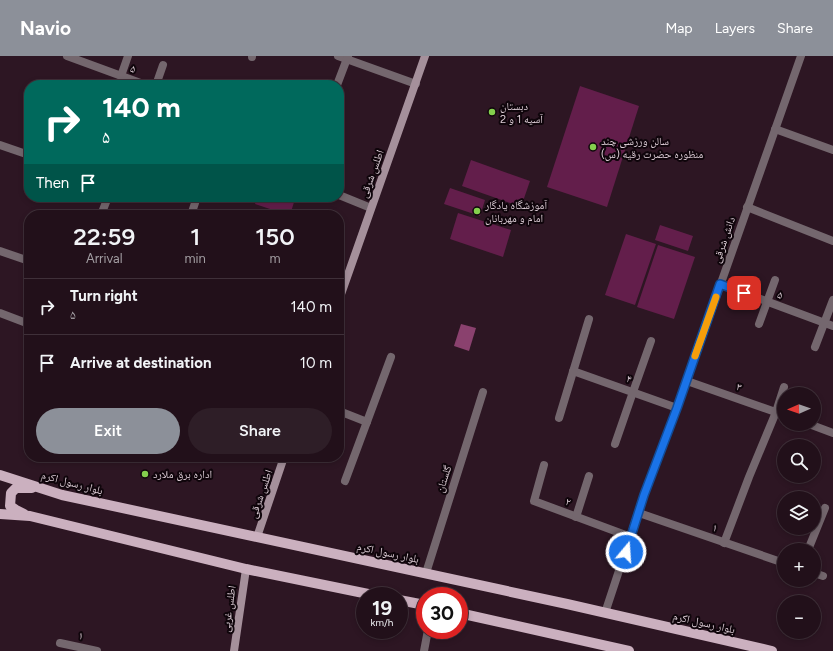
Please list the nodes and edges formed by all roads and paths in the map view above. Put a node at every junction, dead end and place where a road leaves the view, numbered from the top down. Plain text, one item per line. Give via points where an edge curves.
1 (67, 56) edge
2 (128, 56) edge
3 (338, 56) edge
4 (425, 56) edge
5 (801, 56) edge
6 (347, 58) edge
7 (163, 65) dead end
8 (121, 76) junction
9 (132, 80) edge
10 (158, 80) edge
11 (339, 80) edge
12 (416, 84) junction
13 (775, 129) junction
14 (0, 145) edge
15 (833, 150) edge
16 (24, 154) edge
17 (344, 197) edge
18 (371, 208) junction
19 (747, 208) junction
20 (833, 241) edge
21 (0, 251) edge
22 (24, 259) edge
23 (775, 280) dead end
24 (720, 284) junction
25 (344, 286) edge
26 (833, 300) edge
27 (767, 301) junction
28 (0, 313) edge
29 (589, 319) dead end
30 (24, 322) edge
31 (824, 323) junction
32 (759, 324) dead end
33 (833, 326) edge
34 (651, 341) dead end
35 (815, 347) dead end
36 (391, 357) dead end
37 (573, 371) junction
38 (687, 380) junction
39 (483, 392) dead end
40 (633, 392) junction
41 (677, 408) junction
42 (344, 412) edge
43 (777, 413) edge
44 (559, 418) dead end
45 (777, 420) edge
46 (367, 422) junction
47 (821, 428) edge
48 (833, 432) edge
49 (615, 444) dead end
50 (282, 462) edge
51 (544, 465) dead end
52 (0, 475) edge
53 (589, 476) dead end
54 (345, 481) dead end
55 (40, 488) junction
56 (825, 508) dead end
57 (639, 513) junction
58 (0, 514) edge
59 (30, 516) junction
60 (576, 517) junction
61 (257, 537) junction
62 (630, 537) junction
63 (724, 543) junction
64 (811, 543) edge
65 (777, 561) edge
66 (246, 569) junction
67 (426, 573) junction
68 (356, 592) edge
69 (605, 613) junction
70 (468, 615) edge
71 (426, 639) edge
72 (60, 643) dead end
73 (596, 647) edge
74 (97, 651) edge
75 (234, 651) edge
76 (424, 651) edge
77 (629, 651) edge
78 (772, 651) edge

1 - 8 street, ۵
2 - 8 street
3 - 6 street
4 - 12 street, اطلس شرقی
5 - 13 street, دانش شرقی
6 - 11 street
6 - 12 street
7 - 10 street
8 - 9 street, ۵
12 - 18 street, اطلس شرقی
13 - 15 street
13 - 19 street, دانش شرقی
14 - 16 street
17 - 18 street
18 - 25 street, اطلس شرقی
19 - 20 street
19 - 24 street, دانش شرقی
21 - 22 street
23 - 27 street
24 - 27 street, ۵
24 - 38 street, دانش شرقی
26 - 31 street
27 - 31 street, ۵
27 - 32 street
28 - 30 street
29 - 37 street
31 - 33 street, ۵
31 - 35 street
34 - 40 street
36 - 46 street
37 - 40 street, ۴
37 - 44 street
38 - 41 street, دانش شرقی
38 - 43 street, ۳
39 - 67 street, گلستان
40 - 41 street, ۴
40 - 49 street
41 - 57 street, دانش شرقی
42 - 46 street
45 - 63 street via 749,477
46 - 54 street
47 - 48 street
50 - 61 street, اطلس شرقی
51 - 60 street, ۲ via 534,501
52 - 55 main road, بلوار رسول اکرم
53 - 60 street
55 - 59 main road via 16,488 11,493 10,506
55 - 61 main road, بلوار رسول اکرم
56 - 64 street
57 - 62 street, دانش شرقی
57 - 63 street, ۱
58 - 59 main road
59 - 66 main road
60 - 62 street, ۲
61 - 67 main road, بلوار رسول اکرم
62 - 69 street, دانش شرقی
63 - 65 street, ۱
66 - 68 main road
66 - 75 street, اطلس غربی
67 - 69 main road, بلوار رسول اکرم
69 - 78 main road, بلوار رسول اکرم
70 - 73 main road
71 - 76 street
72 - 74 street, ۱
73 - 77 main road

